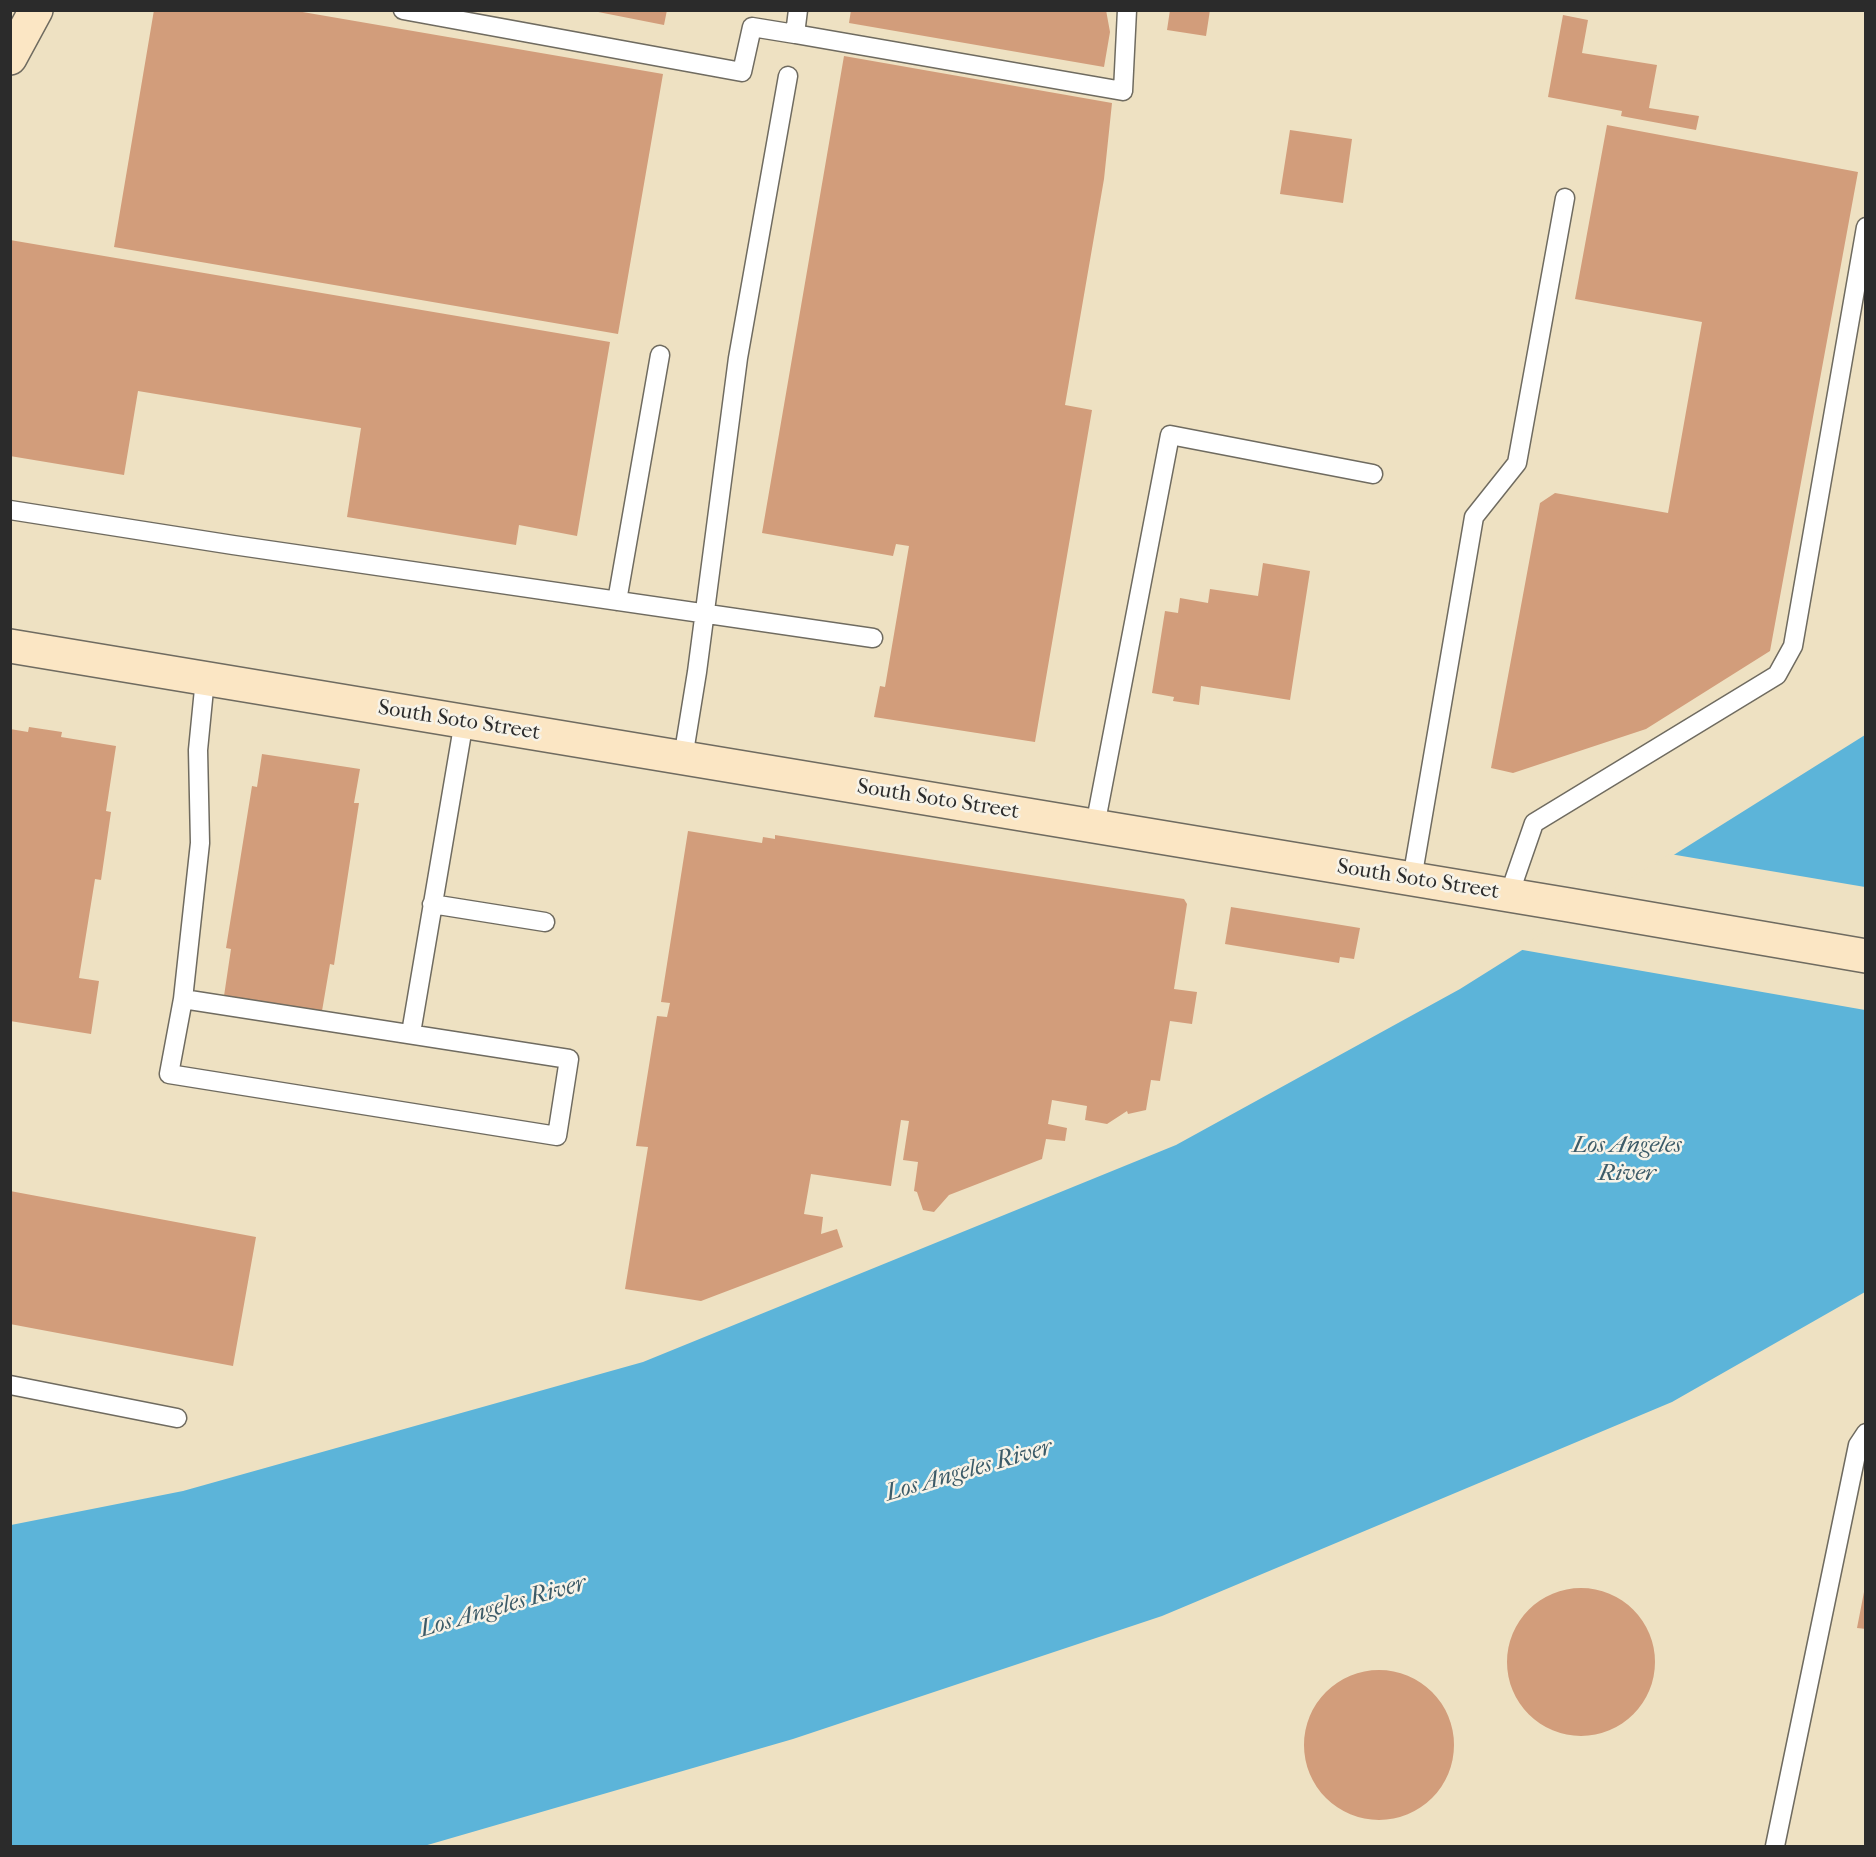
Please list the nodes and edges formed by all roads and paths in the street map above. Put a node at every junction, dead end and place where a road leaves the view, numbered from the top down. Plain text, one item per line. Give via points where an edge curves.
1 (36, 10) edge
2 (404, 10) edge
3 (798, 10) edge
4 (1127, 10) edge
5 (795, 34) junction
6 (10, 58) edge
7 (788, 76) dead end
8 (1565, 198) dead end
9 (1866, 227) edge
10 (660, 355) dead end
11 (1373, 474) dead end
12 (10, 510) edge
13 (617, 601) junction
14 (705, 614) junction
15 (873, 638) dead end
16 (10, 646) edge
17 (206, 679) junction
18 (464, 722) junction
19 (683, 758) junction
20 (1095, 826) junction
21 (1412, 879) junction
22 (1509, 895) junction
23 (432, 904) junction
24 (545, 922) dead end
25 (1866, 956) edge
26 (183, 999) junction
27 (411, 1033) junction
28 (10, 1385) edge
29 (177, 1418) dead end
30 (1866, 1433) edge
31 (1775, 1846) edge

1 - 6 main road
2 - 5 lane via 742,72 752,27
3 - 5 lane
4 - 5 lane via 1123,91
7 - 14 lane via 738,358
8 - 21 lane via 1517,463 1474,517
9 - 22 lane via 1793,646 1777,675 1534,822
10 - 13 lane
11 - 20 lane via 1170,435
12 - 13 lane
13 - 14 lane
14 - 15 lane
14 - 19 lane
16 - 17 main road, South Soto Street
17 - 18 main road, South Soto Street
17 - 26 lane via 198,750 200,843
18 - 19 main road, South Soto Street
18 - 23 lane
19 - 20 main road, South Soto Street
20 - 21 main road, South Soto Street
21 - 22 main road, South Soto Street
22 - 25 main road, South Soto Street
23 - 24 lane
23 - 27 lane
26 - 27 lane
26 - 27 lane via 170,1074 557,1136 569,1059
28 - 29 lane
30 - 31 lane via 1858,1444

